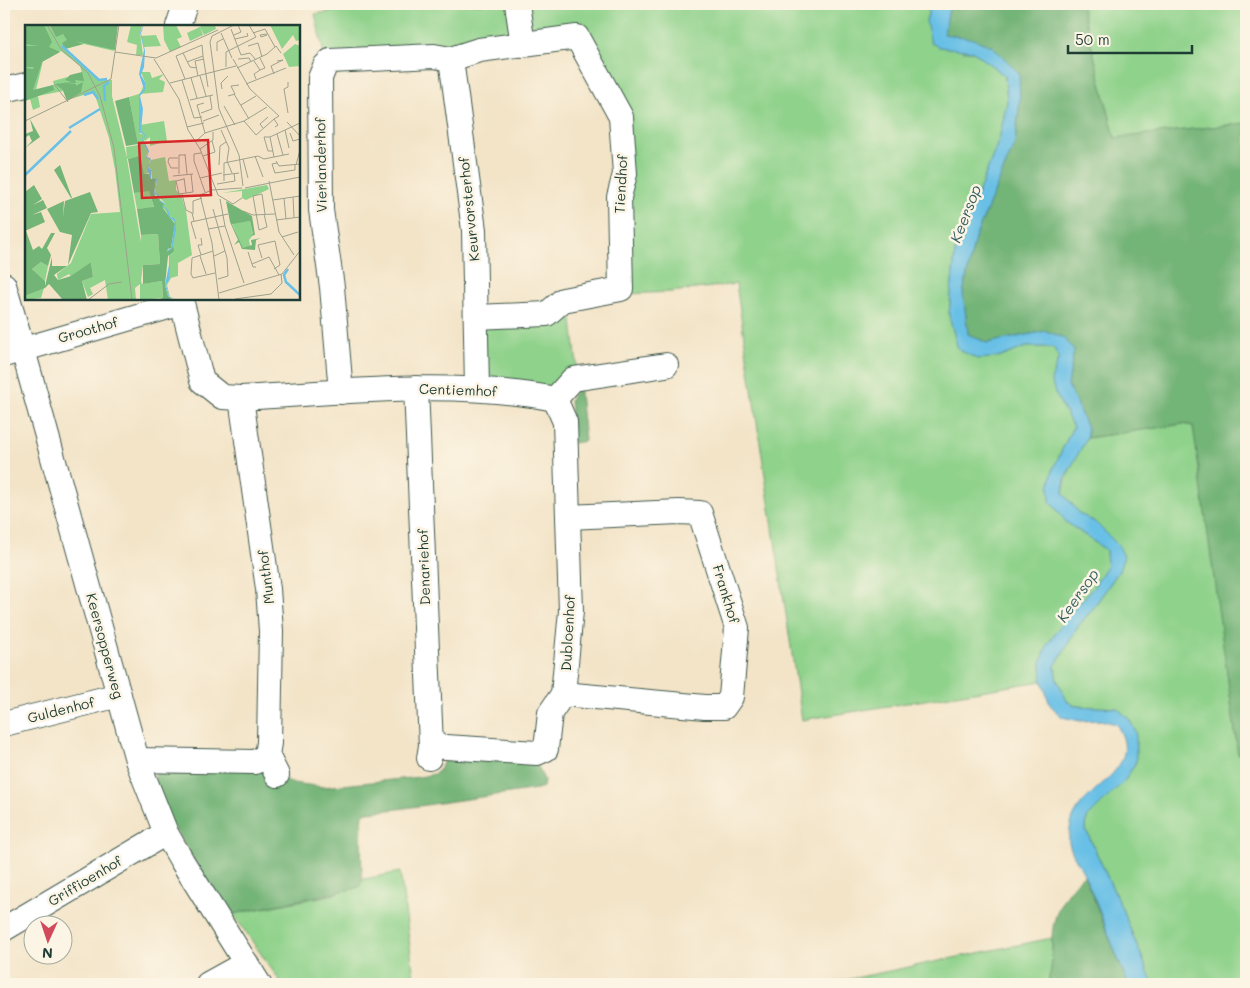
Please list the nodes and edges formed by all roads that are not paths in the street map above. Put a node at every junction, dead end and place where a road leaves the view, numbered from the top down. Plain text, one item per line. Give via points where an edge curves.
1 (184, 4) edge
2 (198, 4) edge
3 (517, 4) edge
4 (178, 25) edge
5 (194, 25) edge
6 (523, 45) junction
7 (451, 60) junction
8 (25, 85) edge
9 (4, 90) edge
10 (4, 285) edge
11 (181, 301) edge
12 (476, 317) junction
13 (14, 352) edge
14 (666, 365) dead end
15 (416, 388) junction
16 (478, 388) junction
17 (341, 392) junction
18 (241, 398) junction
19 (555, 399) junction
20 (568, 517) junction
21 (564, 694) junction
22 (118, 695) junction
23 (4, 724) edge
24 (430, 752) joint
25 (137, 760) junction
26 (166, 832) junction
27 (4, 929) edge
28 (246, 963) junction
29 (208, 984) edge
30 (259, 984) edge

1 - 4 street
2 - 5 street
3 - 6 street
6 - 7 street, Tiendhof via 479,50
6 - 12 street, Tiendhof via 577,37 621,117 625,174 619,197 621,288 563,300 547,314
7 - 12 street, Keurvorsterhof via 474,230
7 - 17 street, Vierlanderhof via 434,56 330,61 324,66 320,78 321,210 332,287
8 - 9 street
10 - 13 street, Keersopperweg
11 - 13 street, Groothof
11 - 18 street via 202,381 222,397
12 - 16 street, Keurvorsterhof
13 - 22 street, Keersopperweg
14 - 19 street via 573,379
15 - 16 street, Centiemhof
15 - 17 street, Centiemhof
15 - 24 street, Denariehof
16 - 19 street, Centiemhof
17 - 18 street, Centiemhof
18 - 25 street, Munthof via 268,589 272,765
19 - 20 street, Dubloenhof via 566,422
20 - 21 street, Dubloenhof via 571,611
20 - 21 street, Frankhof via 700,513 737,628 731,697 724,707
21 - 24 street, Dubloenhof via 550,713 546,749 537,753
22 - 23 street, Guldenhof
22 - 25 street, Keersopperweg
25 - 26 street, Keersopperweg
26 - 27 street, Griffioenhof
26 - 28 street, Keersopperweg
28 - 29 street
28 - 30 street, Keersopperweg

